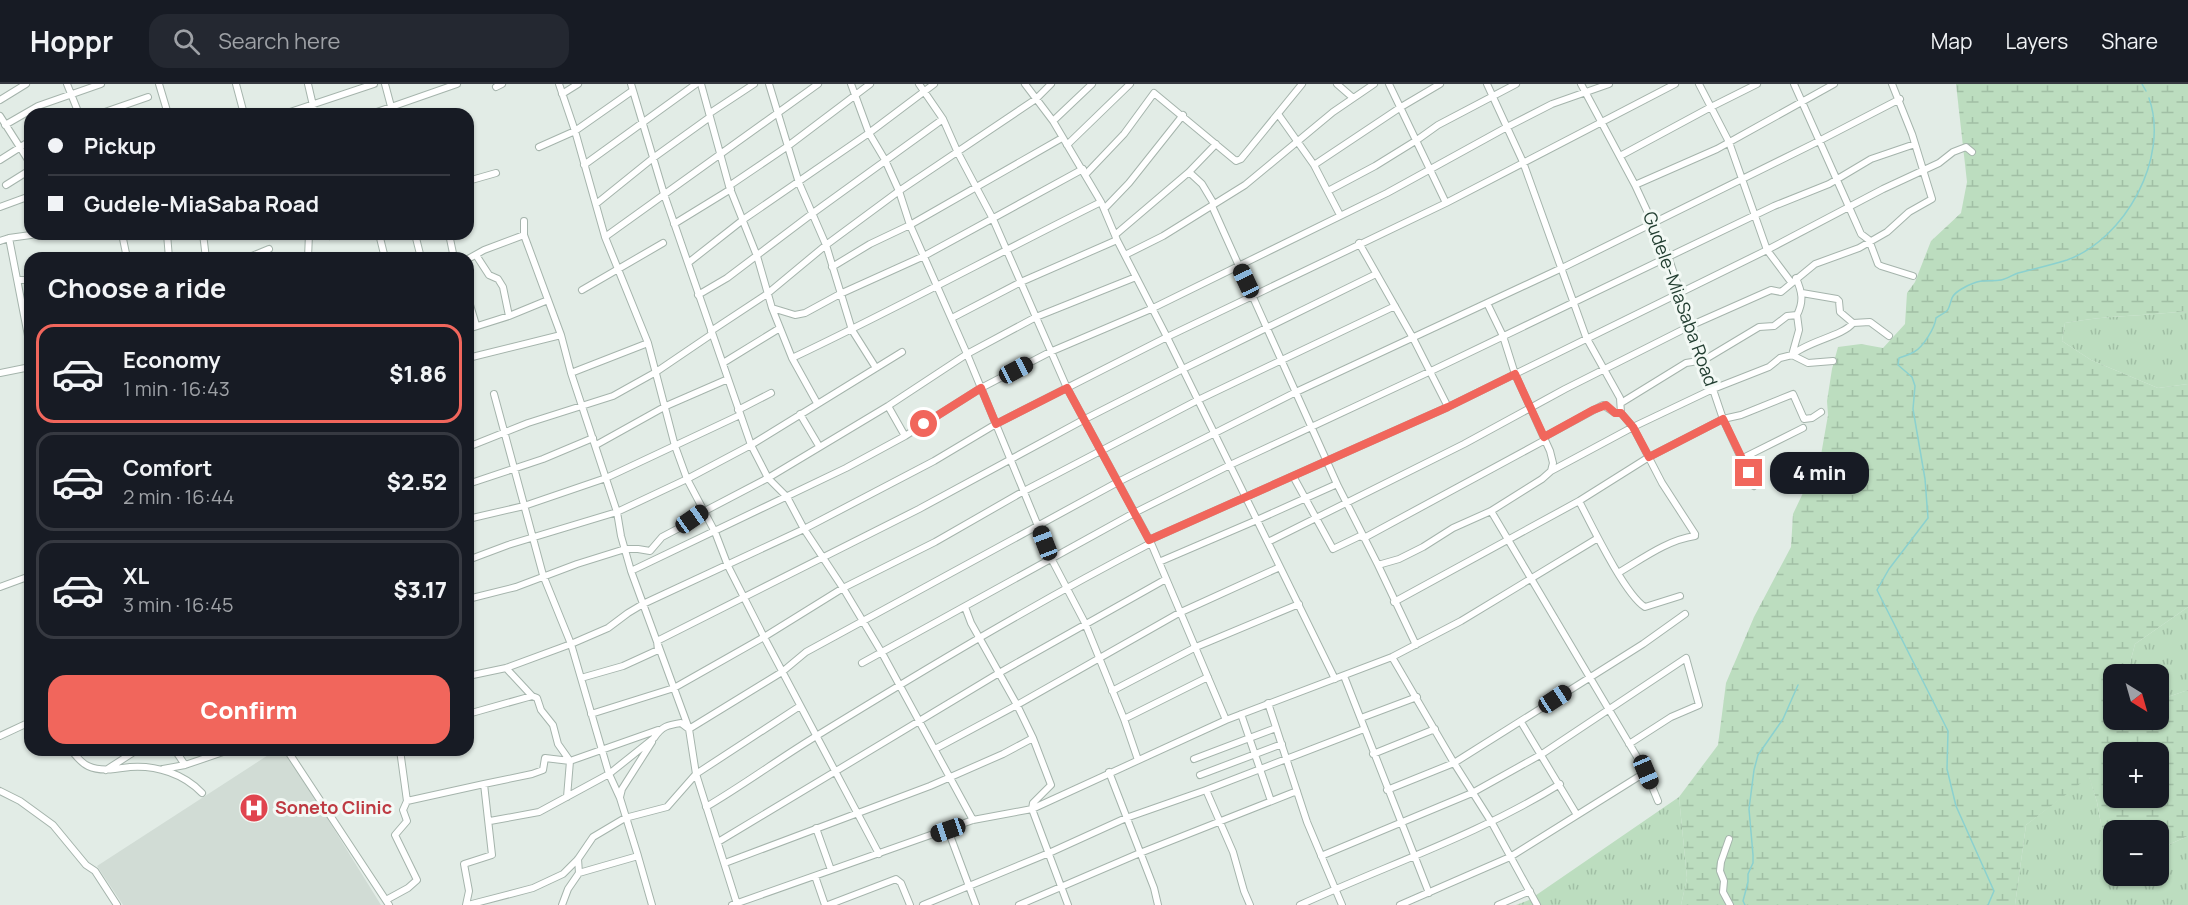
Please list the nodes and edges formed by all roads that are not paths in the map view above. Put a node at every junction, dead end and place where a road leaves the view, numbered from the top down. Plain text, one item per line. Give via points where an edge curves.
1 (26, 84) edge
2 (67, 84) edge
3 (101, 84) edge
4 (159, 84) edge
5 (236, 84) edge
6 (308, 84) edge
7 (374, 84) edge
8 (385, 84) edge
9 (457, 84) edge
10 (559, 84) edge
11 (578, 84) edge
12 (641, 84) edge
13 (696, 84) edge
14 (701, 84) edge
15 (754, 84) edge
16 (769, 84) edge
17 (818, 84) edge
18 (851, 84) edge
19 (870, 84) edge
20 (919, 84) edge
21 (934, 84) edge
22 (1025, 84) edge
23 (1051, 84) edge
24 (1092, 84) edge
25 (1130, 84) edge
26 (1302, 84) edge
27 (1337, 84) edge
28 (1374, 84) edge
29 (1389, 84) edge
30 (1440, 84) edge
31 (1487, 84) edge
32 (1516, 84) edge
33 (1581, 84) edge
34 (1609, 84) edge
35 (1675, 84) edge
36 (1699, 84) edge
37 (1757, 84) edge
38 (1794, 84) edge
39 (1834, 84) edge
40 (1892, 84) edge
41 (632, 88) edge
42 (924, 92) junction
43 (71, 93) junction
44 (562, 94) junction
45 (1586, 94) junction
46 (856, 96) junction
47 (1492, 96) junction
48 (148, 97) dead end
49 (1352, 98) junction
50 (1036, 99) junction
51 (1900, 99) junction
52 (0, 100) edge
53 (1802, 103) junction
54 (313, 104) junction
55 (1711, 106) junction
56 (1401, 107) junction
57 (35, 108) edge
58 (77, 108) edge
59 (116, 108) edge
60 (166, 108) edge
61 (242, 108) edge
62 (301, 108) edge
63 (314, 108) edge
64 (391, 108) edge
65 (399, 108) edge
66 (777, 112) junction
67 (24, 114) edge
68 (1278, 114) junction
69 (710, 115) junction
70 (1183, 115) junction
71 (0, 116) edge
72 (943, 119) junction
73 (1053, 120) junction
74 (642, 124) junction
75 (1601, 124) junction
76 (6, 125) junction
77 (1507, 127) junction
78 (574, 131) junction
79 (870, 133) junction
80 (1062, 138) junction
81 (1298, 140) junction
82 (1820, 140) junction
83 (1418, 141) junction
84 (1729, 142) junction
85 (1216, 144) junction
86 (1915, 144) junction
87 (24, 145) edge
88 (1067, 145) junction
89 (788, 146) junction
90 (20, 147) junction
91 (539, 147) dead end
92 (1972, 152) dead end
93 (24, 153) edge
94 (720, 153) junction
95 (958, 153) junction
96 (1620, 156) junction
97 (653, 158) junction
98 (0, 160) edge
99 (885, 160) junction
100 (1523, 162) junction
101 (584, 165) junction
102 (1314, 165) junction
103 (1430, 169) junction
104 (1922, 170) junction
105 (496, 172) dead end
106 (1084, 172) junction
107 (1189, 172) junction
108 (24, 174) edge
109 (1742, 178) junction
110 (1838, 178) junction
111 (474, 179) edge
112 (799, 183) junction
113 (1635, 184) junction
114 (6, 185) dead end
115 (976, 186) junction
116 (730, 187) junction
117 (899, 191) junction
118 (1328, 191) junction
119 (664, 194) junction
120 (24, 198) edge
121 (1446, 203) junction
122 (596, 204) junction
123 (1103, 206) junction
124 (1212, 206) junction
125 (0, 207) edge
126 (1849, 207) junction
127 (813, 213) junction
128 (1340, 215) junction
129 (1755, 216) junction
130 (744, 219) junction
131 (993, 219) junction
132 (524, 221) dead end
133 (1652, 223) junction
134 (674, 224) junction
135 (910, 225) junction
136 (524, 235) junction
137 (24, 236) edge
138 (605, 237) junction
139 (1116, 237) junction
140 (9, 238) junction
141 (1869, 240) junction
142 (0, 241) edge
143 (663, 243) dead end
144 (1359, 243) dead end
145 (826, 245) junction
146 (269, 249) dead end
147 (1005, 250) junction
148 (1767, 250) junction
149 (262, 252) edge
150 (476, 255) joint
151 (1125, 255) junction
152 (757, 256) junction
153 (924, 256) junction
154 (1668, 256) junction
155 (688, 263) junction
156 (1239, 265) junction
157 (832, 267) junction
158 (1562, 268) junction
159 (618, 270) junction
160 (1376, 274) junction
161 (1913, 276) dead end
162 (1136, 277) junction
163 (18, 280) junction
164 (24, 280) edge
165 (1794, 280) junction
166 (1021, 282) junction
167 (938, 286) junction
168 (582, 290) dead end
169 (1679, 291) junction
170 (1802, 293) junction
171 (767, 294) junction
172 (840, 294) junction
173 (698, 296) junction
174 (1253, 297) junction
175 (548, 300) junction
176 (1572, 302) junction
177 (1488, 303) junction
178 (1395, 306) junction
179 (771, 308) junction
180 (1151, 309) junction
181 (24, 313) edge
182 (1797, 315) junction
183 (474, 316) edge
184 (509, 316) junction
185 (1036, 317) junction
186 (952, 318) junction
187 (1853, 323) junction
188 (477, 325) junction
189 (1692, 325) junction
190 (474, 326) edge
191 (780, 328) junction
192 (1267, 329) junction
193 (852, 330) junction
194 (712, 333) junction
195 (561, 335) junction
196 (1503, 336) junction
197 (1889, 336) dead end
198 (1167, 337) junction
199 (1586, 337) junction
200 (1413, 338) junction
201 (648, 343) junction
202 (903, 352) dead end
203 (1050, 352) junction
204 (968, 354) junction
205 (1792, 355) junction
206 (474, 357) edge
207 (792, 358) junction
208 (1704, 360) junction
209 (1833, 360) dead end
210 (1282, 361) junction
211 (723, 363) junction
212 (24, 368) edge
213 (876, 368) junction
214 (1183, 369) junction
215 (1603, 370) junction
216 (657, 372) junction
217 (1431, 372) junction
218 (0, 373) edge
219 (571, 374) junction
220 (1515, 374) junction
221 (728, 379) junction
222 (981, 388) junction
223 (1067, 388) junction
224 (1713, 389) junction
225 (1296, 392) junction
226 (494, 393) dead end
227 (771, 393) dead end
228 (1198, 400) junction
229 (1621, 403) junction
230 (817, 404) junction
231 (666, 406) junction
232 (888, 406) junction
233 (583, 407) junction
234 (1448, 407) junction
235 (1530, 408) junction
236 (1821, 412) dead end
237 (739, 413) junction
238 (1621, 413) junction
239 (800, 414) junction
240 (1085, 419) junction
241 (1723, 419) junction
242 (996, 424) junction
243 (1311, 426) junction
244 (1633, 427) junction
245 (1803, 428) dead end
246 (504, 432) junction
247 (1215, 433) junction
248 (905, 436) junction
249 (1545, 439) junction
250 (594, 441) junction
251 (474, 444) edge
252 (751, 445) junction
253 (675, 446) junction
254 (819, 446) junction
255 (1102, 452) junction
256 (1649, 457) junction
257 (1012, 459) junction
258 (1741, 459) junction
259 (1327, 461) junction
260 (1230, 465) junction
261 (515, 468) junction
262 (1551, 471) junction
263 (1293, 476) junction
264 (606, 478) junction
265 (768, 478) junction
266 (687, 479) junction
267 (474, 482) edge
268 (1118, 483) junction
269 (1337, 483) junction
270 (1754, 486) dead end
271 (1024, 491) junction
272 (1246, 496) junction
273 (787, 497) junction
274 (1305, 498) junction
275 (1578, 501) junction
276 (1347, 503) junction
277 (524, 506) junction
278 (1491, 511) junction
279 (617, 512) junction
280 (704, 512) junction
281 (1134, 513) junction
282 (474, 518) edge
283 (1316, 518) junction
284 (1257, 520) junction
285 (1038, 526) junction
286 (804, 529) junction
287 (715, 532) junction
288 (535, 538) junction
289 (1364, 538) junction
290 (1598, 538) junction
291 (1509, 539) junction
292 (1150, 542) junction
293 (1268, 542) junction
294 (624, 549) junction
295 (822, 557) junction
296 (474, 558) edge
297 (1052, 560) junction
298 (1159, 562) junction
299 (1378, 565) junction
300 (728, 566) junction
301 (1280, 567) junction
302 (631, 571) junction
303 (1618, 573) junction
304 (543, 575) junction
305 (24, 578) edge
306 (1166, 579) junction
307 (1530, 579) junction
308 (1, 585) edge
309 (843, 588) junction
310 (1065, 588) junction
311 (743, 596) junction
312 (1680, 596) dead end
313 (474, 598) edge
314 (1394, 602) junction
315 (643, 604) junction
316 (1299, 604) junction
317 (965, 607) junction
318 (1179, 613) junction
319 (1685, 614) dead end
320 (862, 621) junction
321 (1085, 623) junction
322 (764, 637) junction
323 (980, 638) junction
324 (657, 641) junction
325 (571, 644) junction
326 (1416, 645) junction
327 (1196, 647) junction
328 (882, 653) junction
329 (1392, 657) junction
330 (1098, 658) junction
331 (862, 663) dead end
332 (506, 668) junction
333 (782, 672) junction
334 (999, 673) junction
335 (474, 675) edge
336 (1344, 675) junction
337 (1208, 677) junction
338 (1589, 677) junction
339 (581, 678) junction
340 (1335, 679) junction
341 (900, 686) junction
342 (674, 688) junction
343 (1112, 691) junction
344 (532, 696) junction
345 (1417, 697) junction
346 (1268, 703) junction
347 (1017, 705) junction
348 (800, 706) junction
349 (1608, 710) junction
350 (474, 712) edge
351 (591, 714) junction
352 (1240, 714) junction
353 (1361, 718) junction
354 (1124, 719) junction
355 (919, 720) junction
356 (1226, 720) junction
357 (1521, 722) junction
358 (24, 725) edge
359 (1276, 728) junction
360 (689, 729) junction
361 (1364, 729) junction
362 (1434, 729) junction
363 (659, 730) junction
364 (0, 735) edge
365 (816, 736) junction
366 (654, 738) junction
367 (1033, 738) junction
368 (1249, 738) junction
369 (1282, 744) junction
370 (1629, 744) junction
371 (601, 749) junction
372 (934, 749) junction
373 (1255, 754) junction
374 (1373, 754) junction
375 (1542, 754) junction
376 (76, 756) edge
377 (128, 756) edge
378 (179, 756) edge
379 (211, 756) edge
380 (291, 756) edge
381 (401, 756) edge
382 (1194, 759) dead end
383 (1287, 759) junction
384 (1138, 760) junction
385 (570, 761) junction
386 (1454, 763) junction
387 (185, 765) junction
388 (106, 770) junction
389 (160, 770) junction
390 (835, 770) junction
391 (1260, 770) junction
392 (1108, 772) junction
393 (1646, 772) junction
394 (609, 774) junction
395 (696, 774) junction
396 (1200, 775) dead end
397 (950, 777) junction
398 (484, 784) junction
399 (1560, 784) junction
400 (1206, 790) junction
401 (1387, 790) junction
402 (0, 791) edge
403 (1297, 791) junction
404 (1472, 793) junction
405 (202, 794) dead end
406 (567, 797) junction
407 (620, 798) junction
408 (407, 801) junction
409 (1271, 801) junction
410 (1658, 801) dead end
411 (706, 807) junction
412 (1032, 809) junction
413 (857, 813) junction
414 (1577, 815) junction
415 (625, 818) junction
416 (1126, 818) junction
417 (972, 820) junction
418 (1220, 821) junction
419 (490, 822) junction
420 (1400, 822) junction
421 (1492, 823) junction
422 (816, 828) junction
423 (948, 830) junction
424 (1729, 839) dead end
425 (718, 842) junction
426 (1049, 853) junction
427 (1140, 853) junction
428 (879, 854) junction
429 (638, 856) junction
430 (1321, 856) junction
431 (1415, 857) junction
432 (1510, 857) junction
433 (578, 859) junction
434 (725, 863) junction
435 (831, 870) junction
436 (579, 873) junction
437 (815, 876) junction
438 (970, 887) junction
439 (1061, 888) junction
440 (1334, 889) junction
441 (1530, 891) junction
442 (1429, 893) junction
443 (387, 902) edge
444 (736, 904) edge
445 (117, 905) edge
446 (467, 905) edge
447 (562, 905) edge
448 (652, 905) edge
449 (827, 905) edge
450 (910, 905) edge
451 (923, 905) edge
452 (976, 905) edge
453 (1019, 905) edge
454 (1068, 905) edge
455 (1158, 905) edge
456 (1250, 905) edge
457 (1300, 905) edge
458 (1342, 905) edge
459 (1400, 905) edge
460 (1497, 905) edge
461 (1537, 905) edge
462 (1730, 905) edge

1 - 52 street
2 - 43 street
3 - 43 street
4 - 60 street
5 - 61 street
6 - 54 street
7 - 54 street
8 - 64 street
9 - 65 street
10 - 44 street
11 - 44 street
12 - 41 street
13 - 74 street
14 - 69 street
15 - 69 street
16 - 66 street
17 - 66 street
18 - 46 street
19 - 46 street
20 - 42 street
21 - 42 street
22 - 50 street
23 - 50 street
24 - 73 street
25 - 88 street
26 - 68 street
27 - 49 street
28 - 49 street
29 - 56 street
30 - 56 street
31 - 47 street
32 - 47 street
33 - 45 street, Gudele-MiaSaba Road
34 - 45 street
35 - 75 street
36 - 55 street
37 - 55 street
38 - 53 street
39 - 53 street
40 - 51 street
41 - 74 street
41 - 78 street
42 - 72 street
42 - 79 street
43 - 57 street
43 - 58 street
44 - 78 street
45 - 75 street, Gudele-MiaSaba Road
45 - 77 street via 1552,104
46 - 79 street
46 - 89 street
47 - 77 street
47 - 83 street via 1438,125
48 - 59 street
49 - 81 street
50 - 73 street
50 - 95 street
51 - 82 street
51 - 86 street
53 - 82 street
53 - 84 street
54 - 62 street
54 - 63 street
55 - 84 street
55 - 96 street
56 - 83 street
56 - 102 street
66 - 89 street
66 - 94 street
67 - 76 street
68 - 81 street
68 - 85 street via 1238,160
69 - 94 street
69 - 97 street
70 - 85 street
70 - 106 street via 1154,93 1124,134
70 - 123 street via 1130,183
71 - 76 street
72 - 95 street
72 - 99 street
73 - 80 street
74 - 97 street
74 - 101 street
75 - 96 street, Gudele-MiaSaba Road
75 - 100 street
76 - 90 street
77 - 100 street
77 - 103 street
78 - 91 street
78 - 101 street
79 - 99 street
79 - 112 street
80 - 88 street
80 - 115 street
81 - 102 street
81 - 124 street via 1245,185
82 - 109 street
82 - 110 street
83 - 103 street
83 - 118 street
84 - 109 street
84 - 113 street
85 - 107 street
86 - 104 street
86 - 110 street via 1871,159
87 - 90 street
88 - 106 street
89 - 112 street
89 - 116 street
90 - 93 street
90 - 98 street
92 - 104 street via 1966,147
94 - 116 street
94 - 119 street
95 - 115 street
95 - 117 street
96 - 113 street, Gudele-MiaSaba Road
97 - 119 street
97 - 122 street
99 - 117 street
99 - 127 street
100 - 121 street
100 - 158 street
101 - 122 street
102 - 118 street
103 - 121 street
103 - 128 street
104 - 126 street
104 - 141 street via 1932,199 1909,212 1887,232
105 - 111 street
106 - 123 street
106 - 131 street
107 - 124 street via 1202,184
107 - 139 street
108 - 114 street
109 - 129 street
109 - 133 street
110 - 126 street
110 - 129 street
112 - 127 street
112 - 130 street
113 - 133 street, Gudele-MiaSaba Road
115 - 131 street
115 - 135 street
116 - 130 street
116 - 134 street
117 - 135 street
117 - 145 street
118 - 128 street
119 - 134 street
119 - 138 street
120 - 125 street
121 - 174 street
122 - 138 street
123 - 139 street
123 - 147 street
124 - 151 street
124 - 156 street
126 - 141 street via 1861,234
126 - 148 street
127 - 145 street
127 - 152 street
128 - 156 street
129 - 148 street
129 - 154 street
130 - 152 street
130 - 155 street
131 - 147 street
131 - 153 street
132 - 136 street
133 - 154 street, Gudele-MiaSaba Road
133 - 158 street
134 - 155 street
135 - 153 street
135 - 157 street
136 - 150 street
136 - 175 street
137 - 140 street
138 - 159 street
139 - 151 street
139 - 166 street
140 - 142 street
140 - 163 street
141 - 161 street via 1878,264
141 - 165 street via 1859,248 1815,264
143 - 159 street
144 - 160 street
145 - 157 street
145 - 171 street
146 - 149 street
147 - 166 street
147 - 167 street
148 - 165 street
148 - 169 street
150 - 184 street via 503,287
151 - 162 street
152 - 171 street
152 - 173 street
153 - 167 street
153 - 172 street
154 - 169 street, Gudele-MiaSaba Road
154 - 176 street
155 - 173 street
156 - 174 street
156 - 180 street
157 - 172 street
158 - 176 street
158 - 177 street
159 - 168 street
159 - 201 street
160 - 178 street
160 - 192 street
162 - 180 street
162 - 185 street
163 - 164 street
163 - 181 street
165 - 170 street
165 - 189 street via 1781,292 1771,290
166 - 185 street
166 - 186 street
167 - 186 street
167 - 193 street
169 - 189 street, Gudele-MiaSaba Road
169 - 199 street
170 - 182 street
170 - 187 street via 1837,298 1840,312
171 - 179 street
171 - 194 street
172 - 179 street via 805,313 795,315
172 - 193 street
173 - 194 street
174 - 192 street
174 - 198 street
175 - 184 street
175 - 195 street
176 - 196 street
176 - 199 street
177 - 196 street
177 - 200 street
178 - 200 street
178 - 210 street
179 - 191 street
180 - 198 street
180 - 203 street
182 - 205 street via 1799,333
182 - 208 street via 1787,316 1774,327 1759,327
183 - 188 street
184 - 188 street
185 - 203 street
185 - 204 street
186 - 204 street
187 - 197 street via 1870,322
187 - 205 street via 1841,333
188 - 190 street
189 - 208 street, Gudele-MiaSaba Road
189 - 215 street
191 - 207 street
191 - 211 street
192 - 210 street
192 - 214 street
193 - 207 street
193 - 213 street
194 - 211 street
194 - 216 street
195 - 206 street
195 - 219 street
196 - 217 street
196 - 220 street
198 - 214 street
198 - 223 street
199 - 215 street
199 - 220 street
200 - 217 street
200 - 225 street
201 - 216 street
201 - 219 street
202 - 213 street
203 - 222 street
203 - 223 street
204 - 222 street
204 - 232 street
205 - 209 street via 1808,363
205 - 224 street
207 - 230 street
208 - 224 street, Gudele-MiaSaba Road
208 - 229 street via 1686,363
210 - 225 street
210 - 228 street
211 - 221 street
212 - 218 street
213 - 230 street
214 - 228 street
214 - 240 street
215 - 229 street
215 - 235 street
216 - 231 street
216 - 233 street
217 - 234 street
217 - 243 street
219 - 233 street
220 - 234 street
220 - 235 street
221 - 231 street
221 - 237 street
222 - 242 street
222 - 248 street
223 - 240 street
223 - 242 street
224 - 241 street, Gudele-MiaSaba Road
224 - 244 street
225 - 243 street
225 - 247 street
226 - 246 street
227 - 237 street
228 - 247 street
228 - 255 street
229 - 238 street
230 - 239 street
231 - 250 street
231 - 253 street
232 - 248 street
232 - 254 street
233 - 246 street
233 - 250 street
234 - 259 street
235 - 249 street
235 - 276 street
236 - 241 street via 1803,418 1793,394
237 - 252 street
237 - 253 street
238 - 244 street
238 - 249 street via 1603,405
239 - 252 street
239 - 254 street
240 - 255 street
240 - 257 street
241 - 256 street
241 - 258 street, Gudele-MiaSaba Road
242 - 257 street
242 - 286 street
243 - 259 street
243 - 260 street
244 - 256 street
244 - 262 street
245 - 258 street
246 - 251 street
246 - 261 street
247 - 260 street
247 - 268 street
248 - 273 street
249 - 262 street via 1553,463
249 - 289 street
250 - 261 street
250 - 264 street
252 - 265 street
252 - 266 street
253 - 264 street
253 - 266 street
254 - 265 street
255 - 268 street
255 - 271 street
256 - 275 street
256 - 303 street via 1695,535 1659,548
257 - 271 street
257 - 295 street
258 - 270 street, Gudele-MiaSaba Road
259 - 263 street
259 - 269 street
260 - 272 street
260 - 281 street
261 - 267 street
261 - 277 street
262 - 278 street
263 - 272 street
263 - 274 street
264 - 277 street
264 - 279 street
265 - 273 street
265 - 280 street
266 - 279 street
266 - 280 street
268 - 281 street
268 - 285 street
269 - 274 street
269 - 276 street
271 - 285 street
271 - 309 street
272 - 284 street
272 - 292 street
273 - 286 street
273 - 287 street
274 - 283 street
274 - 284 street
275 - 290 street
275 - 291 street
276 - 283 street
276 - 289 street
277 - 282 street
277 - 288 street
278 - 291 street
278 - 299 street via 1453,528 1423,548
279 - 288 street
279 - 294 street
280 - 287 street
280 - 294 street via 662,537 650,551
281 - 292 street
281 - 297 street
283 - 289 street via 1333,549 1360,536
283 - 293 street
284 - 293 street
284 - 298 street
285 - 297 street
285 - 320 street
286 - 295 street
286 - 300 street
287 - 300 street
287 - 302 street
288 - 296 street
288 - 304 street
289 - 299 street
290 - 303 street
290 - 307 street
291 - 307 street
291 - 314 street
292 - 298 street
292 - 310 street
293 - 301 street
294 - 302 street
294 - 304 street
295 - 309 street
295 - 311 street
297 - 310 street
297 - 317 street
298 - 306 street
299 - 314 street
300 - 311 street
300 - 315 street
301 - 316 street
301 - 318 street
302 - 315 street
303 - 312 street via 1638,604 1645,608
304 - 313 street via 516,587
304 - 325 street
305 - 308 street
306 - 318 street
306 - 321 street
307 - 326 street
307 - 338 street
309 - 320 street
309 - 322 street
310 - 321 street
310 - 323 street
311 - 322 street
311 - 324 street
314 - 326 street
315 - 324 street
315 - 325 street via 608,628
316 - 327 street
316 - 340 street
317 - 323 street
317 - 328 street
318 - 327 street
318 - 330 street
319 - 338 street
320 - 328 street
320 - 333 street via 806,652
321 - 330 street
321 - 334 street
322 - 333 street
322 - 342 street
323 - 334 street
323 - 341 street
324 - 339 street via 658,650 623,666
324 - 342 street
325 - 332 street
325 - 339 street
326 - 329 street
327 - 337 street
327 - 343 street
328 - 331 street
328 - 341 street
329 - 336 street
329 - 345 street
330 - 343 street
330 - 347 street
332 - 335 street
332 - 344 street
333 - 348 street
333 - 360 street
334 - 347 street
334 - 355 street
336 - 340 street
336 - 353 street
337 - 354 street
337 - 356 street
338 - 349 street
338 - 357 street
339 - 351 street
340 - 346 street
341 - 355 street
341 - 365 street
342 - 351 street
342 - 360 street
343 - 354 street
344 - 350 street
344 - 385 street via 553,725 558,744
345 - 353 street
345 - 362 street
346 - 352 street
346 - 359 street
347 - 367 street
347 - 372 street
348 - 365 street
348 - 395 street
349 - 370 street
349 - 370 street via 1686,658 1698,705
349 - 375 street
351 - 371 street
352 - 356 street
352 - 368 street
353 - 361 street
354 - 384 street
355 - 372 street
355 - 390 street
356 - 384 street
357 - 375 street
357 - 386 street
358 - 364 street
359 - 368 street
359 - 369 street
360 - 363 street via 681,723
360 - 395 street
361 - 374 street
361 - 383 street
362 - 374 street
362 - 386 street
363 - 366 street
363 - 371 street
365 - 390 street
365 - 411 street
366 - 394 street
366 - 407 street
367 - 397 street
367 - 412 street via 1051,784
368 - 373 street
368 - 382 street
369 - 373 street
369 - 383 street
370 - 393 street
371 - 385 street
371 - 394 street
372 - 397 street
373 - 391 street
373 - 396 street
374 - 401 street
375 - 399 street
375 - 404 street
376 - 388 street via 89,766
377 - 388 street
378 - 387 street
379 - 387 street
380 - 443 street
381 - 408 street
383 - 391 street
383 - 403 street
384 - 392 street
385 - 398 street via 545,758 543,770
385 - 406 street
386 - 401 street
386 - 404 street
387 - 389 street
388 - 389 street
389 - 405 street via 180,775
390 - 413 street
390 - 425 street
391 - 400 street
391 - 409 street
392 - 412 street
392 - 416 street
393 - 410 street
393 - 414 street
394 - 406 street
394 - 407 street
395 - 411 street
395 - 415 street via 667,807
397 - 413 street
397 - 417 street
398 - 408 street
398 - 419 street
399 - 414 street
399 - 421 street
400 - 416 street
400 - 418 street
401 - 420 street
402 - 445 street via 53,825 95,872
403 - 409 street
403 - 430 street
404 - 420 street
404 - 421 street
406 - 419 street via 539,812
407 - 415 street
408 - 443 street via 403,810 407,821 395,835 417,880
409 - 418 street
411 - 425 street
412 - 417 street
412 - 426 street
413 - 422 street
413 - 428 street
414 - 432 street
415 - 429 street
415 - 433 street via 593,837
416 - 426 street
416 - 427 street
417 - 423 street
418 - 427 street
418 - 456 street
419 - 446 street via 492,855 464,864 469,891
420 - 430 street
420 - 431 street
421 - 431 street
421 - 432 street
422 - 434 street
422 - 435 street
423 - 428 street
423 - 438 street
424 - 462 street via 1720,871 1723,892
425 - 434 street
426 - 438 street
426 - 439 street
427 - 439 street
427 - 455 street
428 - 435 street
429 - 436 street
429 - 448 street
430 - 440 street
431 - 440 street
431 - 442 street
432 - 441 street
432 - 442 street
433 - 436 street
433 - 446 street via 563,874 533,888
434 - 444 street
435 - 437 street
436 - 447 street
437 - 444 street
437 - 449 street
438 - 451 street
438 - 452 street
439 - 453 street
439 - 454 street
440 - 457 street
440 - 458 street
441 - 460 street
441 - 461 street
442 - 459 street
449 - 450 street via 897,879

